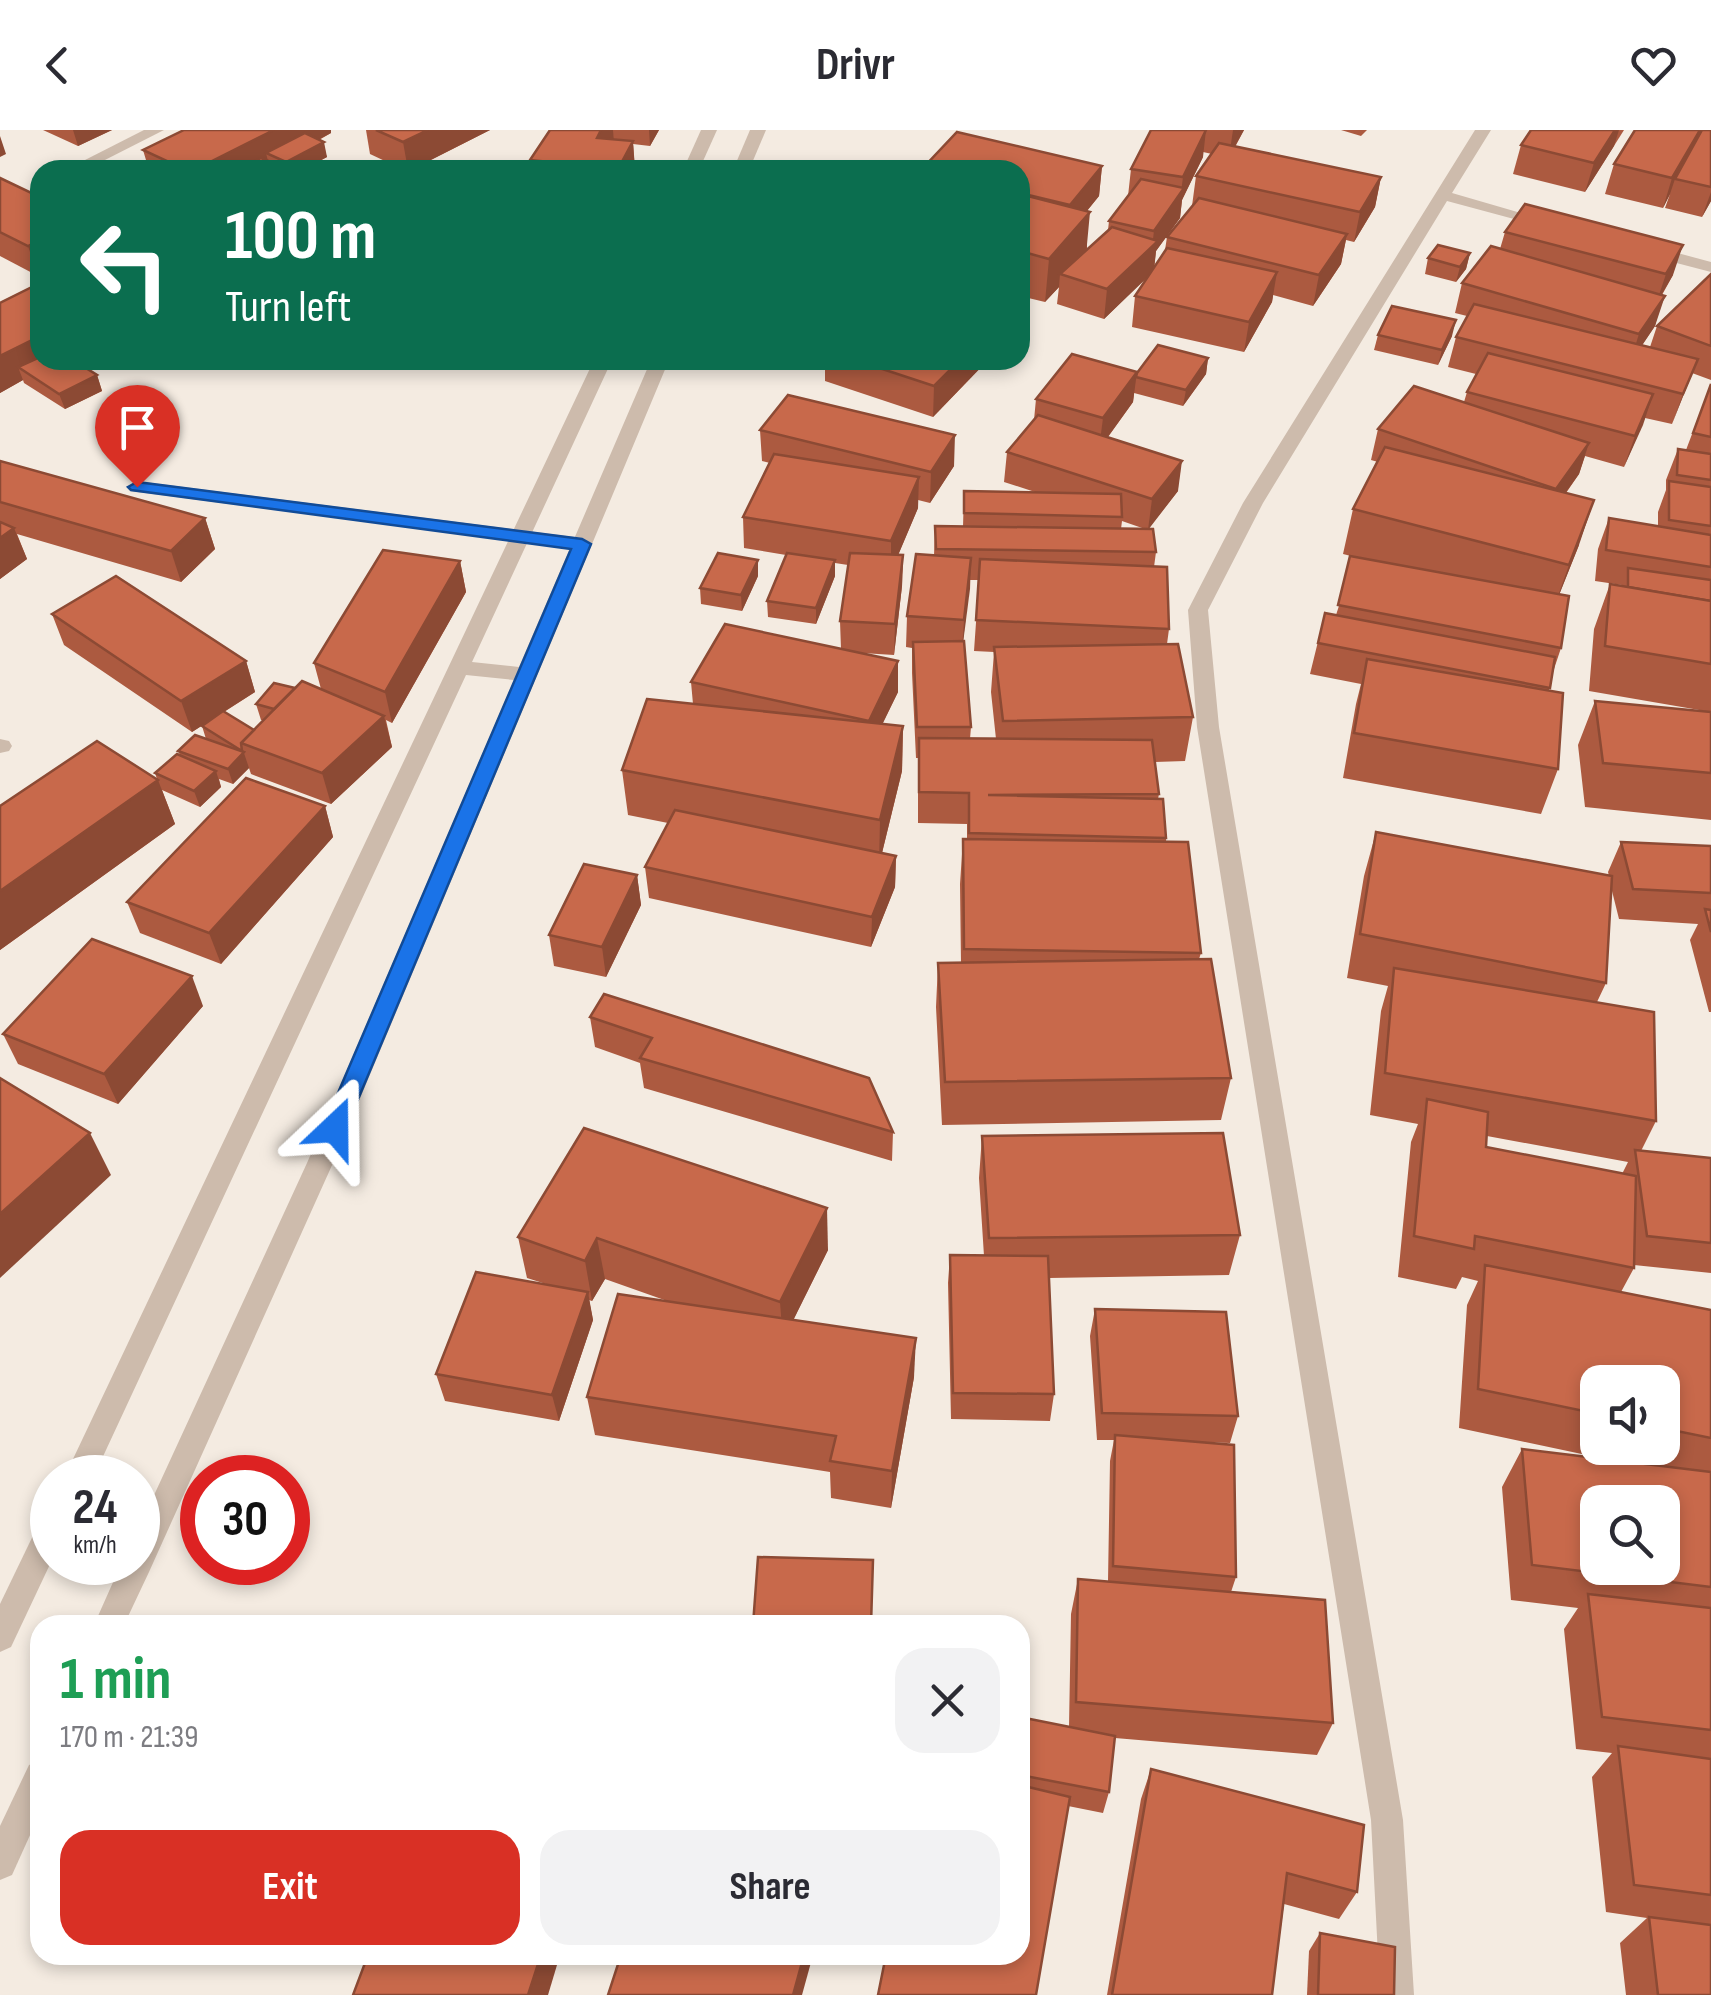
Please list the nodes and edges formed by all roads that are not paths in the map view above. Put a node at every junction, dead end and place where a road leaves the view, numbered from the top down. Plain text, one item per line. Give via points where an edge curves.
1 (156, 130) edge
2 (709, 130) edge
3 (758, 130) edge
4 (1483, 130) edge
5 (93, 160) dead end
6 (696, 160) edge
7 (745, 160) edge
8 (1446, 196) junction
9 (1559, 227) edge
10 (1635, 247) edge
11 (1711, 267) edge
12 (598, 370) edge
13 (656, 370) edge
14 (137, 487) dead end
15 (522, 537) junction
16 (582, 544) junction
17 (460, 668) junction
18 (527, 675) junction
19 (89, 1455) edge
20 (160, 1514) edge
21 (30, 1575) edge
22 (127, 1585) edge
23 (114, 1615) edge
24 (0, 1637) edge
25 (30, 1798) edge
26 (0, 1863) edge
27 (1398, 1995) edge

1 - 5 street
2 - 6 street
3 - 7 street
4 - 8 street
8 - 9 street
8 - 27 street via 1254,503 1198,610 1208,728 1387,1820
10 - 11 street
12 - 15 street
13 - 16 street
14 - 15 street
15 - 16 street
15 - 17 street
16 - 18 street
17 - 18 street
17 - 19 street
18 - 20 street via 320,1163
21 - 24 street
22 - 23 street
25 - 26 street

